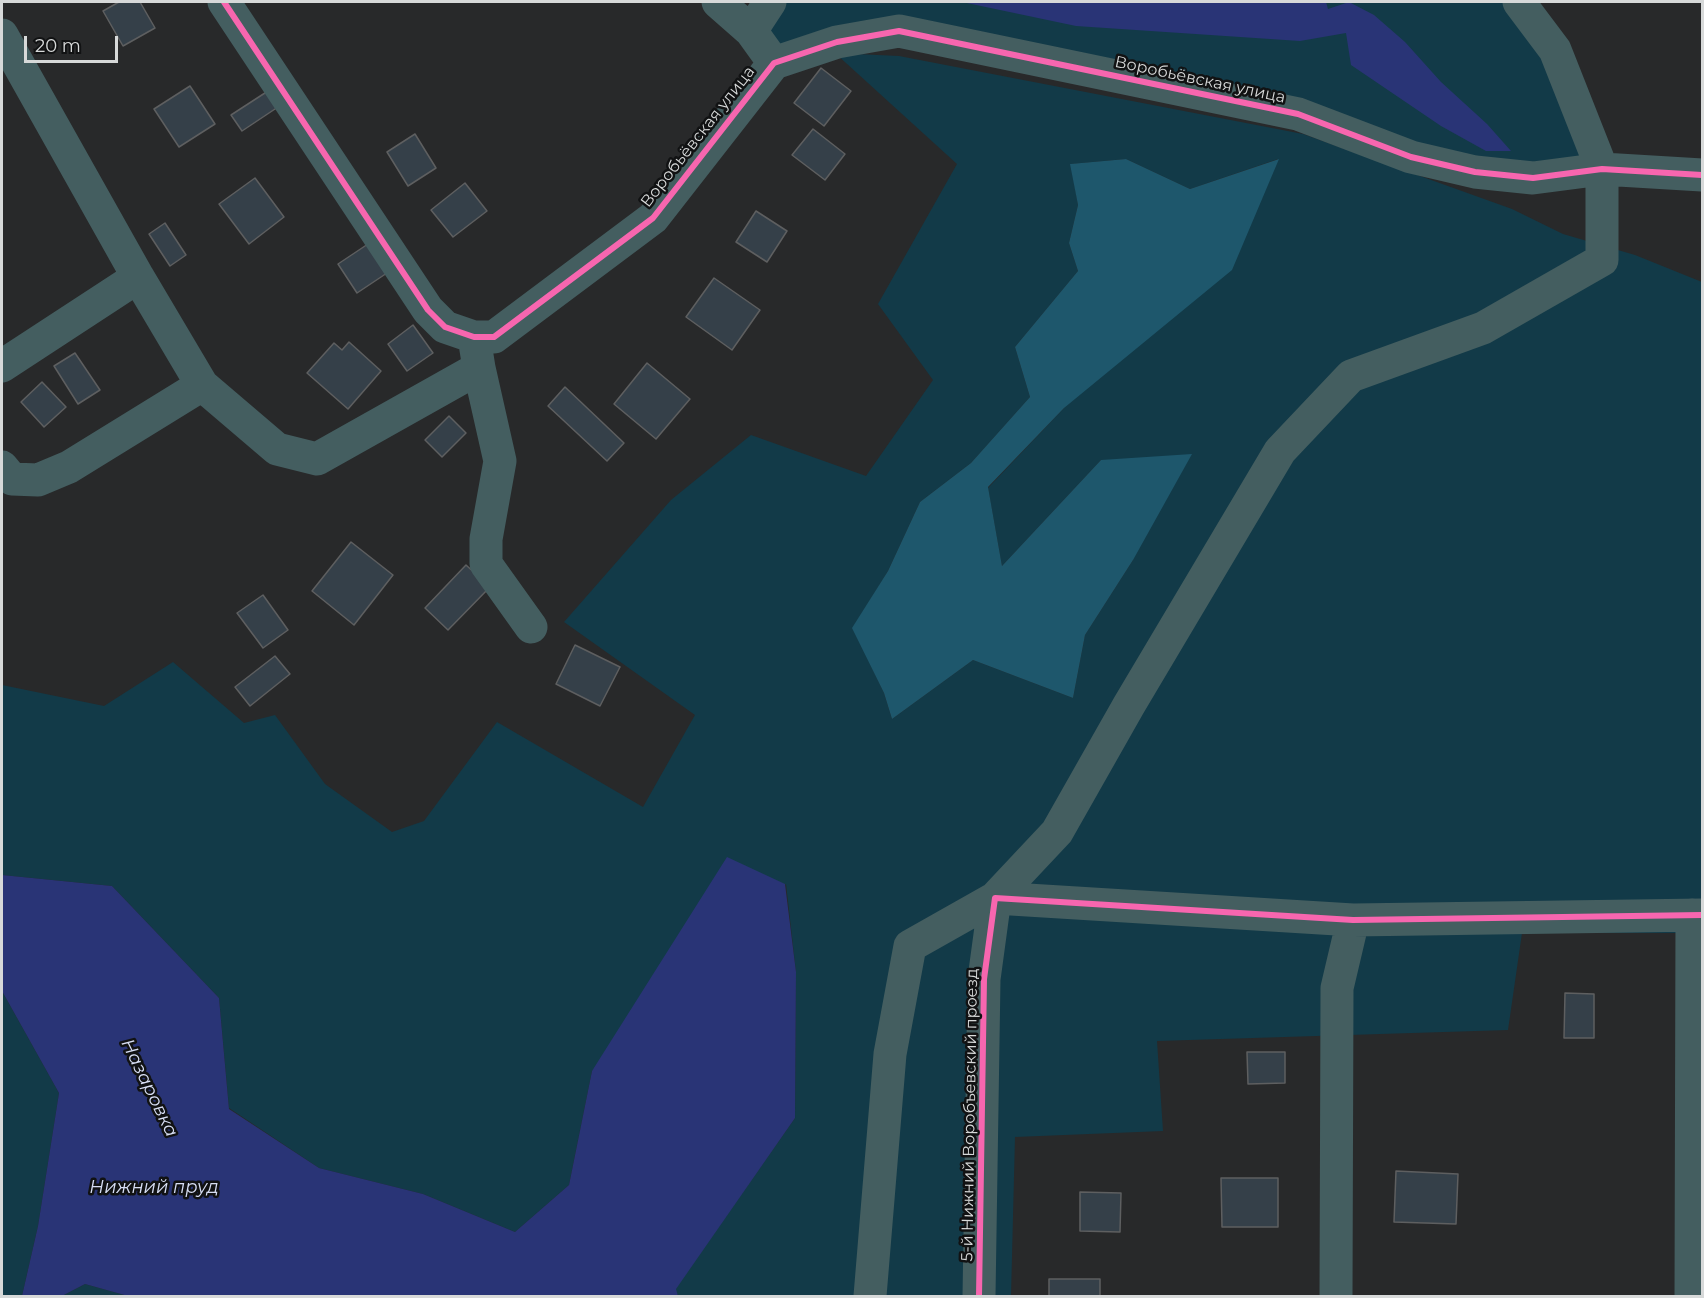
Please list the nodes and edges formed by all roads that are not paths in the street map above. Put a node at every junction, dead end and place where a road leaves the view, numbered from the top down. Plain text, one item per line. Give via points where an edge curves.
1 (224, 2) edge
2 (718, 2) edge
3 (770, 2) edge
4 (1519, 2) edge
5 (751, 31) junction
6 (2, 35) edge
7 (774, 63) junction
8 (1602, 169) junction
9 (1702, 175) edge
10 (138, 277) junction
11 (474, 337) junction
12 (2, 366) edge
13 (478, 368) junction
14 (202, 385) junction
15 (2, 467) edge
16 (531, 627) dead end
17 (995, 898) junction
18 (1697, 915) edge
19 (1353, 920) junction
20 (870, 1296) edge
21 (979, 1296) edge
22 (1336, 1296) edge
23 (1691, 1296) edge

1 - 11 street via 428,310 445,327
2 - 5 street
3 - 5 street
4 - 8 street via 1555,50
5 - 7 street
6 - 10 street
7 - 8 street, Воробьёвская улица via 837,42 899,31 1298,114 1411,157 1475,172 1533,178
7 - 11 street, Воробьёвская улица via 653,218 494,337
8 - 9 street, Воробьёвская улица
8 - 17 street via 1602,260 1483,328 1351,376 1280,451 1057,832
10 - 12 street
10 - 14 street
11 - 13 street
13 - 14 street via 317,459 277,449
13 - 16 street via 500,461 486,539 486,564
14 - 15 street via 48,476 38,480 12,479
17 - 19 street
17 - 20 street via 910,946 890,1054
17 - 21 street, 5-й Нижний Воробъевский проезд via 984,979
18 - 19 street
18 - 23 street
19 - 22 street via 1337,988

